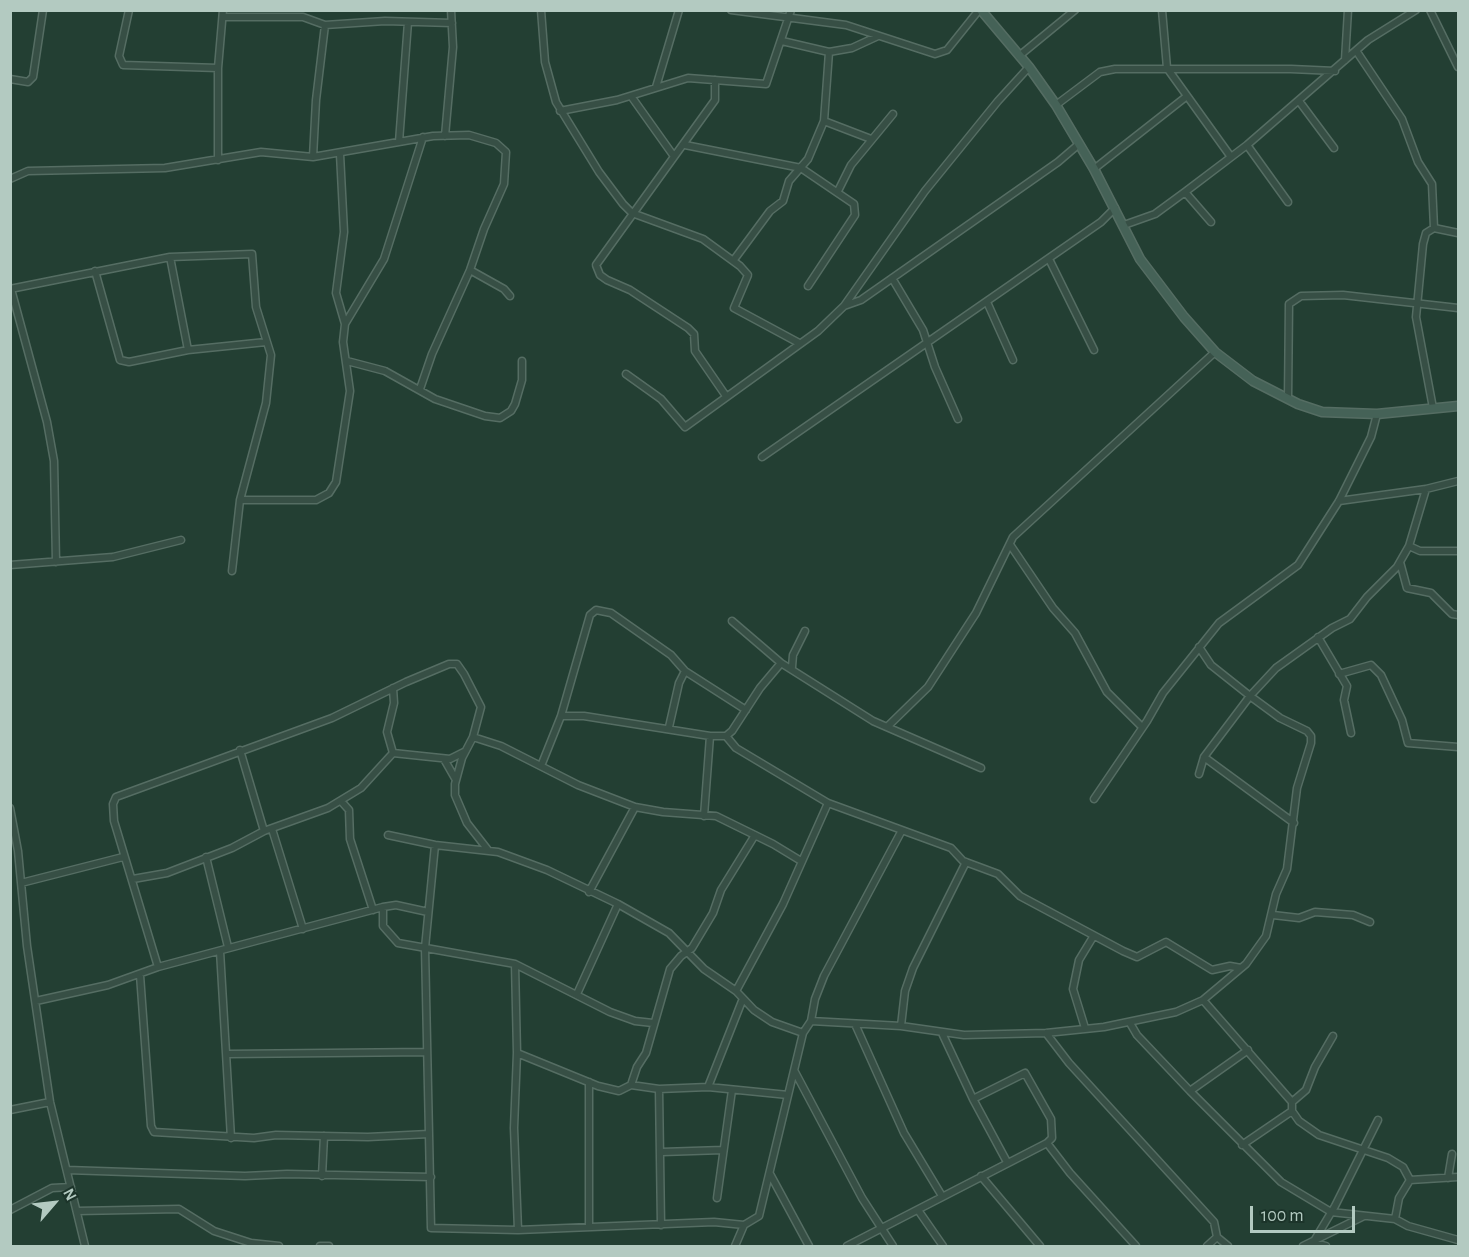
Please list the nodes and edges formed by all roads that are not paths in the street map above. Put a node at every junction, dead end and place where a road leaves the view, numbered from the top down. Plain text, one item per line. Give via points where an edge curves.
1 (43, 10) edge
2 (129, 10) edge
3 (451, 10) edge
4 (542, 10) edge
5 (679, 10) edge
6 (731, 10) edge
7 (791, 10) edge
8 (980, 10) edge
9 (1075, 10) edge
10 (1162, 10) edge
11 (1348, 10) edge
12 (1430, 10) edge
13 (1412, 11) edge
14 (224, 14) edge
15 (303, 14) edge
16 (790, 20) junction
17 (408, 22) junction
18 (452, 23) junction
19 (325, 25) junction
20 (878, 36) junction
21 (782, 40) junction
22 (828, 52) junction
23 (1357, 52) junction
24 (1019, 56) junction
25 (1345, 60) junction
26 (1029, 67) junction
27 (1458, 67) edge
28 (218, 68) junction
29 (1167, 68) junction
30 (1335, 71) junction
31 (10, 79) edge
32 (715, 80) junction
33 (656, 87) junction
34 (632, 96) junction
35 (1187, 96) junction
36 (1299, 101) junction
37 (1056, 105) junction
38 (560, 111) junction
39 (893, 114) dead end
40 (824, 121) junction
41 (445, 136) junction
42 (423, 137) junction
43 (871, 139) junction
44 (399, 142) junction
45 (1079, 144) junction
46 (685, 145) junction
47 (1247, 145) junction
48 (1334, 148) dead end
49 (340, 154) junction
50 (673, 155) junction
51 (313, 157) junction
52 (1231, 157) junction
53 (218, 160) junction
54 (801, 168) junction
55 (1094, 169) junction
56 (10, 179) edge
57 (838, 191) junction
58 (1185, 192) junction
59 (1288, 202) dead end
60 (1114, 208) junction
61 (632, 213) junction
62 (1211, 222) dead end
63 (1124, 225) junction
64 (1434, 228) junction
65 (1458, 233) edge
66 (171, 257) junction
67 (1049, 259) junction
68 (733, 261) junction
69 (470, 270) junction
70 (95, 271) junction
71 (892, 278) junction
72 (808, 286) dead end
73 (11, 289) edge
74 (510, 296) dead end
75 (987, 302) junction
76 (1419, 304) junction
77 (843, 306) junction
78 (1458, 308) edge
79 (345, 324) junction
80 (266, 342) junction
81 (799, 343) junction
82 (927, 344) junction
83 (188, 350) junction
84 (1094, 350) dead end
85 (1215, 352) junction
86 (1013, 360) dead end
87 (347, 361) junction
88 (522, 361) dead end
89 (626, 374) dead end
90 (420, 389) junction
91 (726, 396) junction
92 (1288, 399) junction
93 (1458, 406) edge
94 (1433, 408) junction
95 (1377, 414) junction
96 (958, 419) dead end
97 (762, 457) dead end
98 (1458, 481) edge
99 (1426, 489) junction
100 (240, 500) junction
101 (1339, 501) junction
102 (181, 540) dead end
103 (1011, 546) junction
104 (1409, 546) junction
105 (1458, 551) edge
106 (56, 562) junction
107 (1400, 562) junction
108 (10, 565) edge
109 (232, 571) dead end
110 (1458, 615) edge
111 (732, 621) dead end
112 (805, 631) dead end
113 (1318, 637) junction
114 (1199, 647) junction
115 (782, 663) junction
116 (792, 668) junction
117 (686, 671) junction
118 (1340, 674) junction
119 (393, 688) junction
120 (1250, 696) junction
121 (746, 710) junction
122 (561, 716) junction
123 (669, 727) junction
124 (887, 727) junction
125 (1142, 727) junction
126 (1351, 733) dead end
127 (710, 736) junction
128 (726, 736) junction
129 (473, 737) junction
130 (1458, 747) edge
131 (240, 750) junction
132 (464, 752) junction
133 (393, 753) junction
134 (1204, 757) junction
135 (444, 759) junction
136 (541, 766) junction
137 (981, 768) dead end
138 (1199, 774) dead end
139 (456, 780) junction
140 (1094, 799) dead end
141 (340, 801) junction
142 (828, 803) junction
143 (636, 807) junction
144 (10, 808) edge
145 (704, 816) junction
146 (1294, 823) junction
147 (272, 828) junction
148 (264, 831) junction
149 (902, 832) junction
150 (388, 835) dead end
151 (755, 835) junction
152 (435, 845) junction
153 (488, 850) junction
154 (123, 857) junction
155 (206, 857) junction
156 (801, 861) junction
157 (966, 862) junction
158 (18, 873) junction
159 (10, 876) edge
160 (133, 879) junction
161 (21, 883) junction
162 (590, 892) junction
163 (618, 904) junction
164 (383, 907) junction
165 (373, 910) junction
166 (428, 912) junction
167 (1273, 915) junction
168 (1370, 922) dead end
169 (303, 929) junction
170 (1093, 938) junction
171 (228, 947) junction
172 (425, 948) junction
173 (220, 951) junction
174 (688, 951) junction
175 (515, 964) junction
176 (158, 967) junction
177 (1241, 968) junction
178 (140, 975) junction
179 (736, 992) junction
180 (577, 994) junction
181 (1203, 1000) junction
182 (36, 1001) junction
183 (742, 1001) junction
184 (812, 1021) junction
185 (653, 1023) junction
186 (1130, 1023) junction
187 (855, 1024) junction
188 (901, 1026) junction
189 (1085, 1028) junction
190 (803, 1033) junction
191 (942, 1033) junction
192 (1046, 1033) junction
193 (1333, 1036) dead end
194 (1248, 1050) junction
195 (427, 1052) junction
196 (517, 1053) junction
197 (228, 1054) junction
198 (795, 1071) junction
199 (589, 1082) junction
200 (631, 1085) junction
201 (708, 1087) junction
202 (659, 1089) junction
203 (732, 1090) junction
204 (1190, 1091) junction
205 (788, 1095) junction
206 (973, 1099) junction
207 (51, 1102) junction
208 (1292, 1102) junction
209 (10, 1110) edge
210 (1292, 1111) junction
211 (1378, 1120) dead end
212 (429, 1134) junction
213 (324, 1136) junction
214 (231, 1138) junction
215 (1047, 1143) junction
216 (1242, 1145) junction
217 (1361, 1149) junction
218 (723, 1150) junction
219 (662, 1152) junction
220 (1452, 1154) dead end
221 (1007, 1162) junction
222 (67, 1170) junction
223 (770, 1174) junction
224 (322, 1176) junction
225 (981, 1176) junction
226 (1458, 1177) edge
227 (431, 1178) junction
228 (1448, 1178) junction
229 (1410, 1180) junction
230 (71, 1187) junction
231 (942, 1196) junction
232 (717, 1198) dead end
233 (10, 1210) edge
234 (918, 1210) junction
235 (77, 1211) junction
236 (1331, 1212) junction
237 (1364, 1216) junction
238 (1395, 1219) junction
239 (661, 1225) junction
240 (744, 1225) junction
241 (589, 1226) junction
242 (880, 1229) junction
243 (518, 1230) junction
244 (1217, 1237) junction
245 (1458, 1240) edge
246 (1312, 1245) edge
247 (85, 1246) edge
248 (279, 1246) edge
249 (320, 1246) edge
250 (329, 1246) edge
251 (735, 1246) edge
252 (809, 1246) edge
253 (847, 1246) edge
254 (893, 1246) edge
255 (943, 1246) edge
256 (1040, 1246) edge
257 (1136, 1246) edge
258 (1207, 1246) edge
259 (1228, 1246) edge
260 (1303, 1246) edge
261 (1326, 1246) edge

1 - 31 street via 33,77 28,82
2 - 28 street via 119,56 123,65
3 - 18 street
4 - 38 street via 545,62
5 - 33 street
6 - 16 street
7 - 16 street
8 - 20 street via 947,50 940,53 925,52
8 - 24 street
9 - 24 street
10 - 29 street
11 - 25 street
12 - 27 street
13 - 23 street
14 - 15 street
14 - 28 street
15 - 19 street
16 - 20 street via 846,25
16 - 21 street
17 - 18 street
17 - 19 street
17 - 44 street
18 - 41 street
19 - 51 street
20 - 22 street via 852,48
21 - 22 street
21 - 32 street via 766,84
22 - 40 street
23 - 25 street
23 - 64 street via 1402,119 1418,162 1432,184
24 - 26 street
25 - 30 street
26 - 37 street
26 - 77 street via 925,191
28 - 53 street
29 - 30 street
29 - 35 street
29 - 37 street via 1100,72
30 - 36 street
32 - 33 street via 688,78
32 - 46 street via 715,100
33 - 34 street
34 - 38 street
34 - 50 street
35 - 52 street
35 - 55 street
36 - 47 street
36 - 48 street
37 - 45 street
38 - 61 street via 599,172
39 - 43 street
40 - 43 street
40 - 54 street
41 - 42 street
41 - 69 street via 469,135 496,143 506,152 504,183
42 - 44 street
42 - 79 street via 384,259
43 - 57 street
44 - 49 street
45 - 55 street
45 - 71 street
46 - 50 street
46 - 54 street
47 - 52 street
47 - 59 street
49 - 51 street
49 - 79 street via 344,232 336,293
50 - 61 street
51 - 53 street via 261,152
52 - 58 street
53 - 56 street via 165,168 56,168 28,171
54 - 57 street
54 - 68 street via 789,181 781,206 770,211
55 - 60 street
57 - 72 street via 854,204 855,214
58 - 62 street
58 - 63 street via 1155,214
60 - 63 street
60 - 67 street
61 - 68 street via 703,239
61 - 91 street via 596,265 600,275 688,328 694,334 695,351
63 - 85 street via 1140,260
64 - 65 street
64 - 76 street via 1426,233 1423,244
66 - 70 street
66 - 80 street via 252,254 256,307
66 - 83 street
67 - 75 street
67 - 84 street
68 - 81 street via 748,275 734,308
69 - 74 street
69 - 90 street
70 - 73 street
70 - 83 street via 120,360 129,362
71 - 77 street via 861,300
71 - 82 street
73 - 106 street via 54,461
75 - 82 street
75 - 86 street
76 - 78 street
76 - 92 street via 1317,294 1301,296 1290,304
76 - 94 street via 1416,317
77 - 81 street via 824,326
79 - 87 street
80 - 83 street
80 - 100 street via 271,355 266,403
81 - 91 street
82 - 96 street
82 - 97 street
85 - 92 street via 1253,381
85 - 103 street via 1013,537
87 - 90 street via 374,366
87 - 100 street via 350,401 336,482 329,493 316,500
88 - 90 street via 522,380 515,404 500,418 435,399
89 - 91 street via 661,399 685,427
92 - 95 street via 1322,412
93 - 94 street
94 - 95 street
95 - 101 street via 1371,437
98 - 99 street
99 - 101 street
99 - 104 street
100 - 109 street
101 - 114 street via 1298,566 1220,623
102 - 106 street via 113,557
103 - 124 street via 976,613 928,687
103 - 125 street via 1075,633 1107,692
104 - 105 street via 1420,551
104 - 107 street
106 - 108 street
107 - 110 street via 1407,588 1431,593 1452,614
107 - 113 street via 1350,619
111 - 115 street
112 - 116 street via 793,654
113 - 118 street
113 - 120 street via 1286,659
114 - 120 street via 1211,665
114 - 125 street
115 - 116 street
115 - 121 street
116 - 124 street
117 - 121 street
117 - 122 street via 611,613 596,610 590,615
117 - 123 street via 679,682
118 - 126 street via 1347,686 1344,700
118 - 130 street via 1371,664 1382,675 1408,743
119 - 129 street via 457,664 481,707
119 - 131 street via 332,718
119 - 133 street via 394,703 387,732
120 - 134 street
120 - 146 street via 1311,736 1297,788
121 - 128 street
122 - 123 street
122 - 136 street
123 - 127 street
124 - 137 street
125 - 140 street
127 - 128 street
127 - 145 street
128 - 142 street via 736,748
129 - 132 street
129 - 136 street
131 - 148 street
131 - 154 street via 116,797 114,820
132 - 135 street
132 - 139 street
133 - 135 street
133 - 141 street via 361,788
134 - 138 street
134 - 146 street
135 - 139 street
136 - 143 street
139 - 153 street via 457,803
141 - 147 street
141 - 165 street via 349,810 350,839
142 - 149 street
142 - 156 street
143 - 145 street
143 - 162 street
144 - 158 street
145 - 151 street via 716,816
146 - 167 street via 1287,869 1276,894
147 - 148 street
147 - 169 street
148 - 155 street
149 - 157 street via 951,848
149 - 184 street via 824,976
150 - 152 street
151 - 156 street
151 - 174 street
152 - 153 street
152 - 166 street
153 - 162 street via 535,864
154 - 160 street
154 - 161 street
155 - 160 street via 167,873
155 - 171 street
156 - 179 street
157 - 170 street via 998,874 1020,897
157 - 188 street via 913,968 905,991
158 - 159 street
158 - 161 street
160 - 176 street
161 - 182 street
162 - 163 street
163 - 174 street via 669,933
163 - 180 street
164 - 165 street
164 - 166 street via 396,905
164 - 172 street via 383,926 393,940
165 - 169 street
166 - 172 street
167 - 168 street via 1299,918 1315,912 1344,914
167 - 177 street via 1266,936
169 - 171 street
170 - 177 street via 1137,957 1166,942 1212,970
170 - 189 street via 1079,960 1073,989
171 - 173 street
172 - 175 street
172 - 195 street
173 - 176 street
173 - 197 street
174 - 179 street via 704,969
174 - 185 street via 670,969
175 - 180 street
175 - 196 street
176 - 178 street
177 - 181 street
178 - 182 street
178 - 214 street via 154,1132
179 - 183 street
180 - 185 street via 620,1016
181 - 186 street via 1176,1012
181 - 194 street
182 - 207 street
183 - 190 street via 772,1022
183 - 201 street
184 - 187 street
184 - 190 street
185 - 200 street via 646,1053
186 - 189 street
186 - 204 street
187 - 188 street
187 - 231 street via 904,1133
188 - 191 street
189 - 192 street
190 - 198 street
191 - 192 street
191 - 206 street
192 - 244 street via 1214,1222
193 - 208 street via 1306,1090
194 - 204 street
194 - 208 street
195 - 197 street
195 - 212 street
196 - 199 street
196 - 243 street via 514,1128
197 - 214 street
198 - 205 street
198 - 242 street
199 - 200 street via 619,1091
199 - 241 street
200 - 202 street
201 - 202 street
201 - 203 street
202 - 219 street
203 - 205 street
203 - 218 street
204 - 216 street
205 - 223 street
206 - 215 street via 1025,1073 1051,1119 1052,1138
206 - 221 street
207 - 209 street
207 - 222 street
208 - 210 street
210 - 216 street
210 - 217 street via 1319,1135
211 - 217 street
212 - 213 street
212 - 227 street
213 - 214 street
213 - 224 street
215 - 221 street
215 - 257 street
216 - 236 street via 1281,1182
217 - 229 street via 1404,1167
217 - 236 street
218 - 219 street
218 - 232 street
219 - 239 street
220 - 228 street
221 - 225 street
222 - 224 street
222 - 230 street
223 - 240 street via 759,1215
223 - 252 street
224 - 227 street
225 - 231 street
225 - 256 street
226 - 228 street
227 - 243 street via 431,1228
228 - 229 street
229 - 238 street via 1399,1198
230 - 233 street via 52,1188
230 - 235 street
231 - 234 street
234 - 242 street
234 - 255 street
235 - 247 street
235 - 248 street via 179,1209 214,1231 251,1243
236 - 237 street
236 - 246 street
237 - 238 street
237 - 246 street
238 - 245 street
239 - 240 street
239 - 241 street
240 - 251 street
241 - 243 street
242 - 253 street
242 - 254 street
244 - 258 street
244 - 259 street
246 - 260 street
246 - 261 street
249 - 250 street

